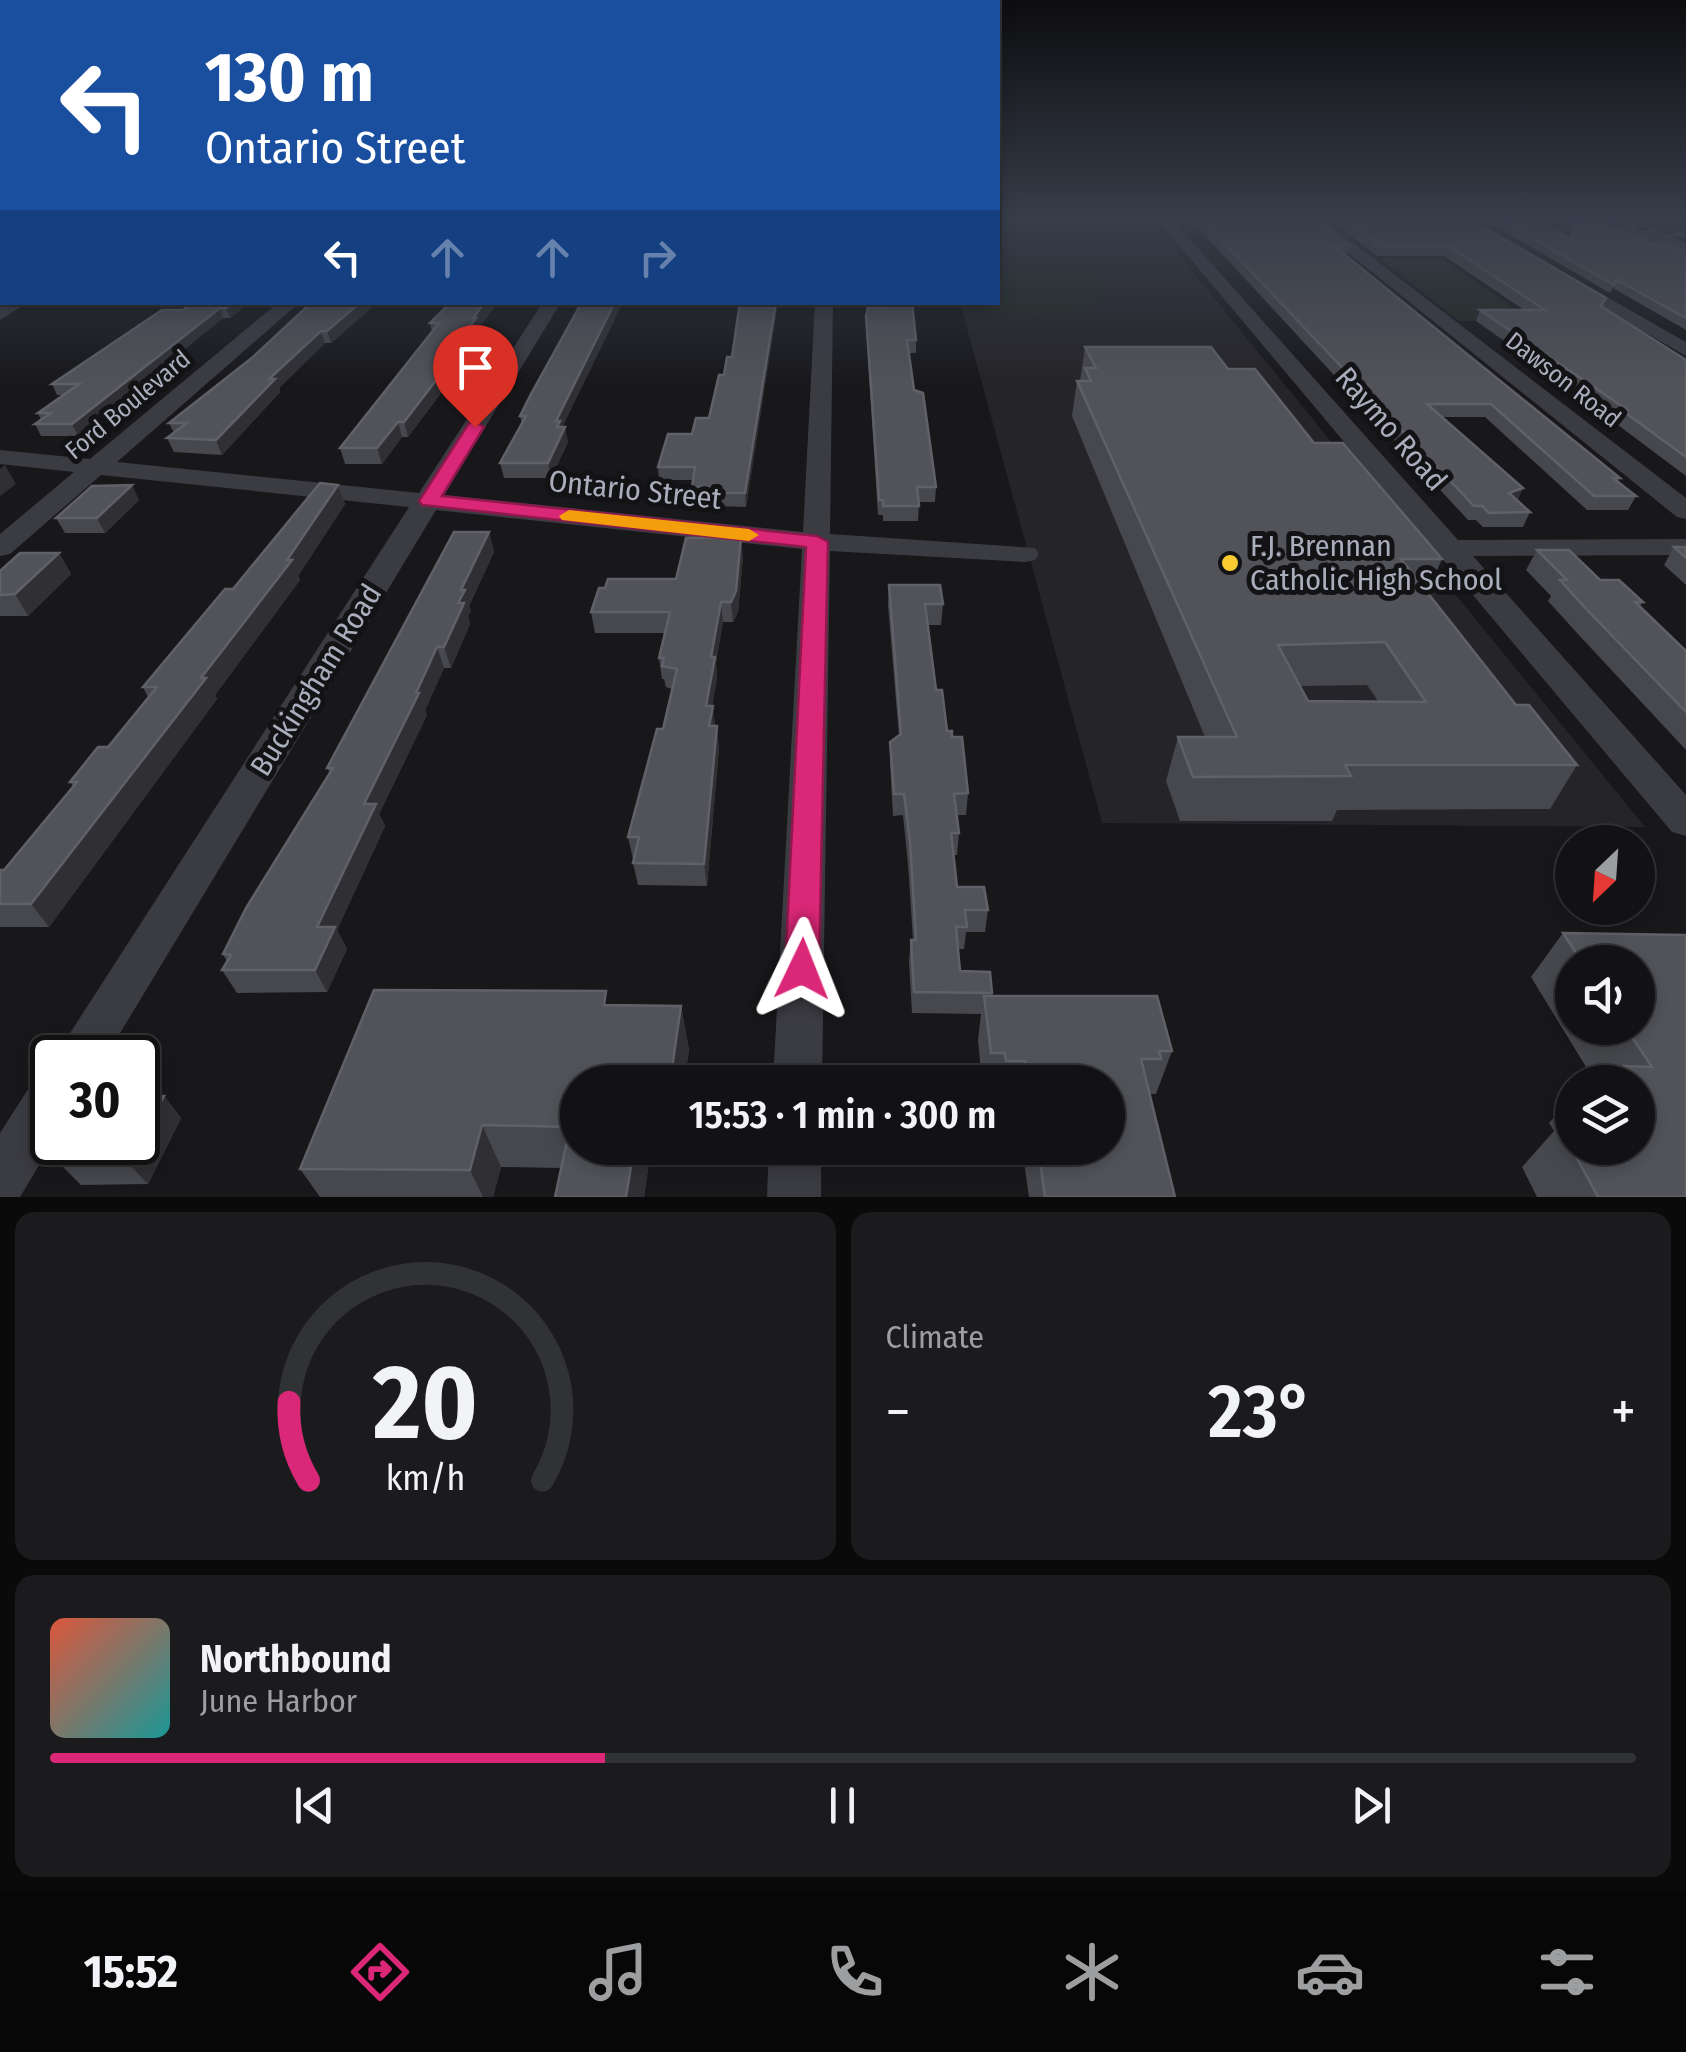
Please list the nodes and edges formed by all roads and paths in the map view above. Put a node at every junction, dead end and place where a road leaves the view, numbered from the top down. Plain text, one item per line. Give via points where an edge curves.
1 (1212, 274) edge
2 (1383, 274) edge
3 (1557, 274) edge
4 (287, 305) edge
5 (550, 305) edge
6 (824, 305) edge
7 (1686, 350) edge
8 (0, 457) edge
9 (97, 467) junction
10 (429, 501) junction
11 (1686, 511) edge
12 (817, 542) junction
13 (1686, 547) edge
14 (0, 548) edge
15 (1451, 548) junction
16 (1025, 554) dead end
17 (1686, 821) edge
18 (92, 1035) edge
19 (799, 1065) edge
20 (30, 1134) edge
21 (795, 1165) edge
22 (0, 1182) edge
23 (794, 1197) edge

1 - 15 street, Raymo Road
2 - 11 street, Dawson Road
3 - 7 street
4 - 9 street, Ford Boulevard
5 - 10 street, Buckingham Road
6 - 12 street
8 - 9 street, Ontario Street
9 - 10 street, Ontario Street
9 - 14 street, Ford Boulevard
10 - 12 street, Ontario Street
10 - 18 street, Buckingham Road
12 - 16 street, Ontario Street
12 - 19 street
13 - 15 street
15 - 17 street, Raymo Road
20 - 22 street
21 - 23 street

